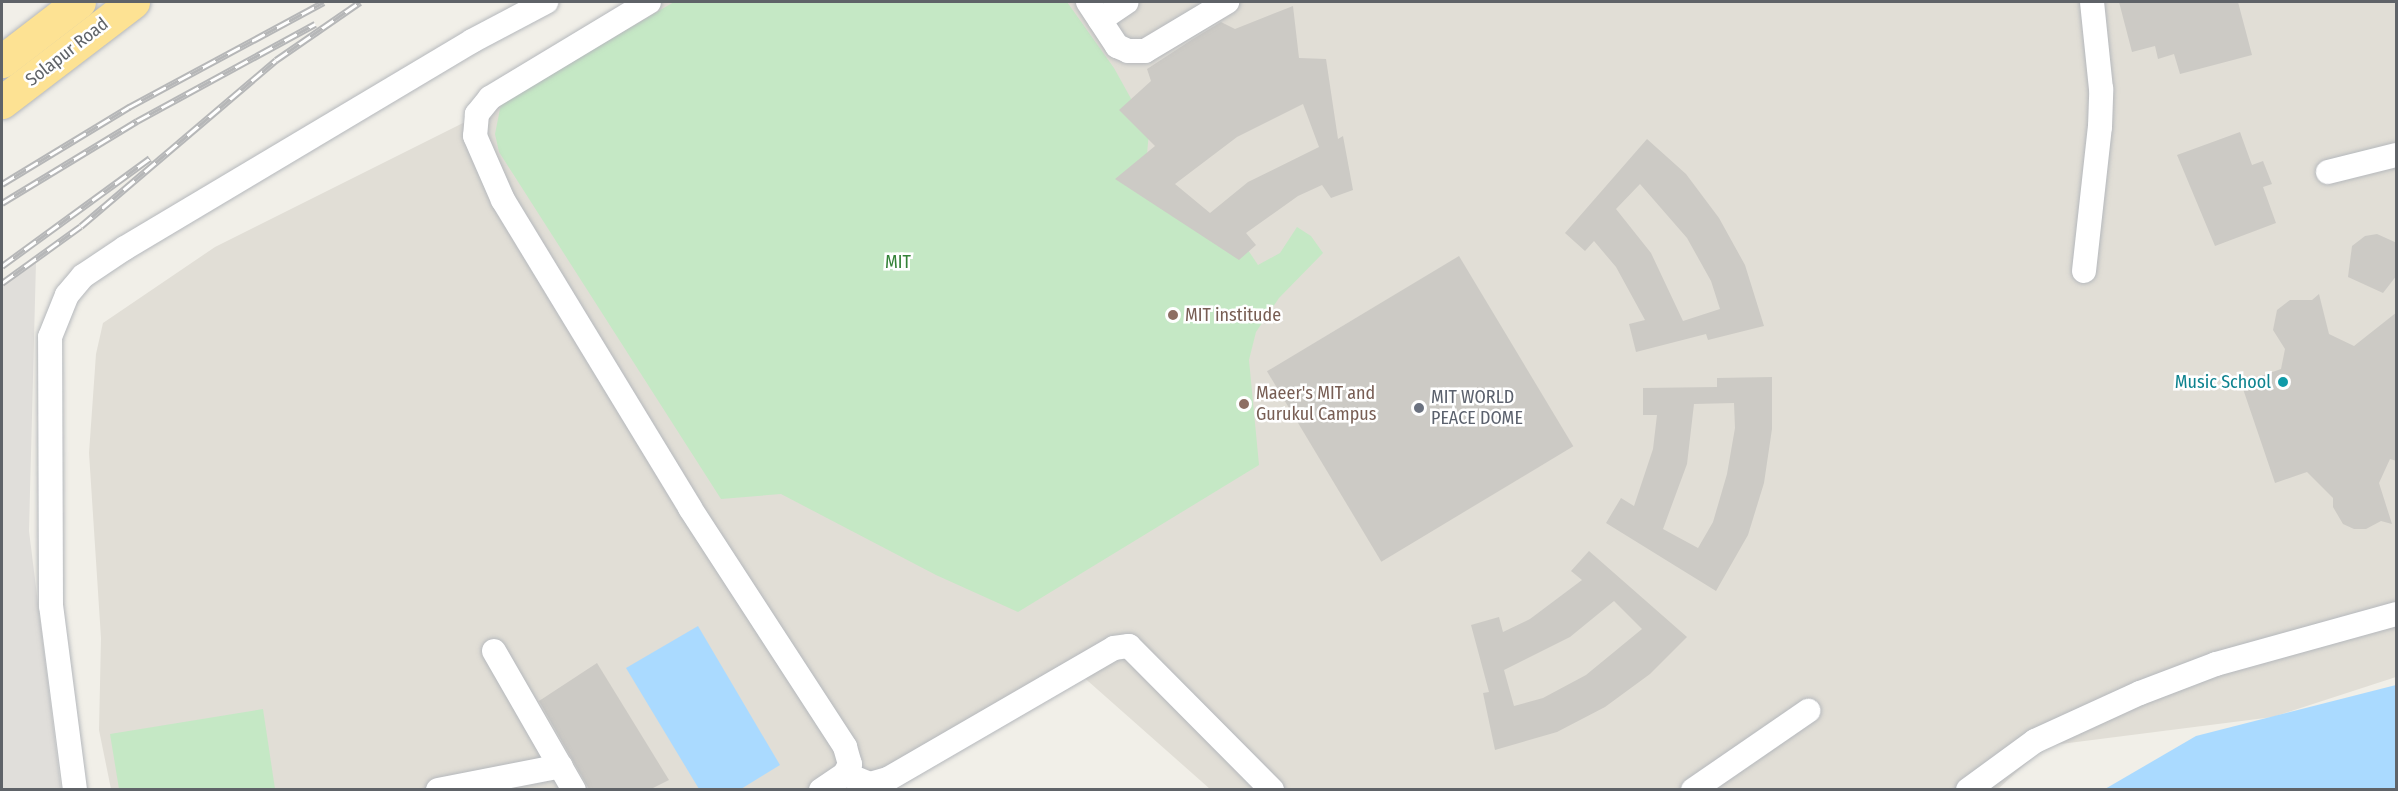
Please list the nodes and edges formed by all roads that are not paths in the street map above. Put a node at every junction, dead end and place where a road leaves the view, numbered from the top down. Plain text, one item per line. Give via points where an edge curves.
1 (79, 2) edge
2 (133, 2) edge
3 (546, 2) edge
4 (649, 2) edge
5 (1127, 2) edge
6 (1227, 2) edge
7 (2092, 2) edge
8 (1094, 11) edge
9 (2, 61) edge
10 (2, 102) edge
11 (2397, 155) edge
12 (2328, 172) dead end
13 (2084, 271) dead end
14 (2397, 614) edge
15 (494, 651) dead end
16 (1808, 711) dead end
17 (561, 766) junction
18 (845, 774) junction
19 (75, 789) edge
20 (438, 789) edge
21 (574, 789) edge
22 (821, 789) edge
23 (1272, 789) edge
24 (1693, 789) edge
25 (1968, 789) edge

1 - 9 highway, Solapur Road
2 - 10 highway, Solapur Road
3 - 19 street via 472,41 125,248 83,276 67,295 50,337 51,606
4 - 18 street via 490,98 477,114 475,136 509,210 690,508 845,747 850,764
5 - 8 street
6 - 8 street via 1145,51 1117,46
7 - 13 street via 2101,89 2100,127
11 - 12 street
14 - 25 street via 2216,664 2140,693 2035,741
15 - 17 street
16 - 24 street
17 - 20 street
17 - 21 street
18 - 22 street
18 - 23 street via 870,784 888,779 1114,648 1129,645

